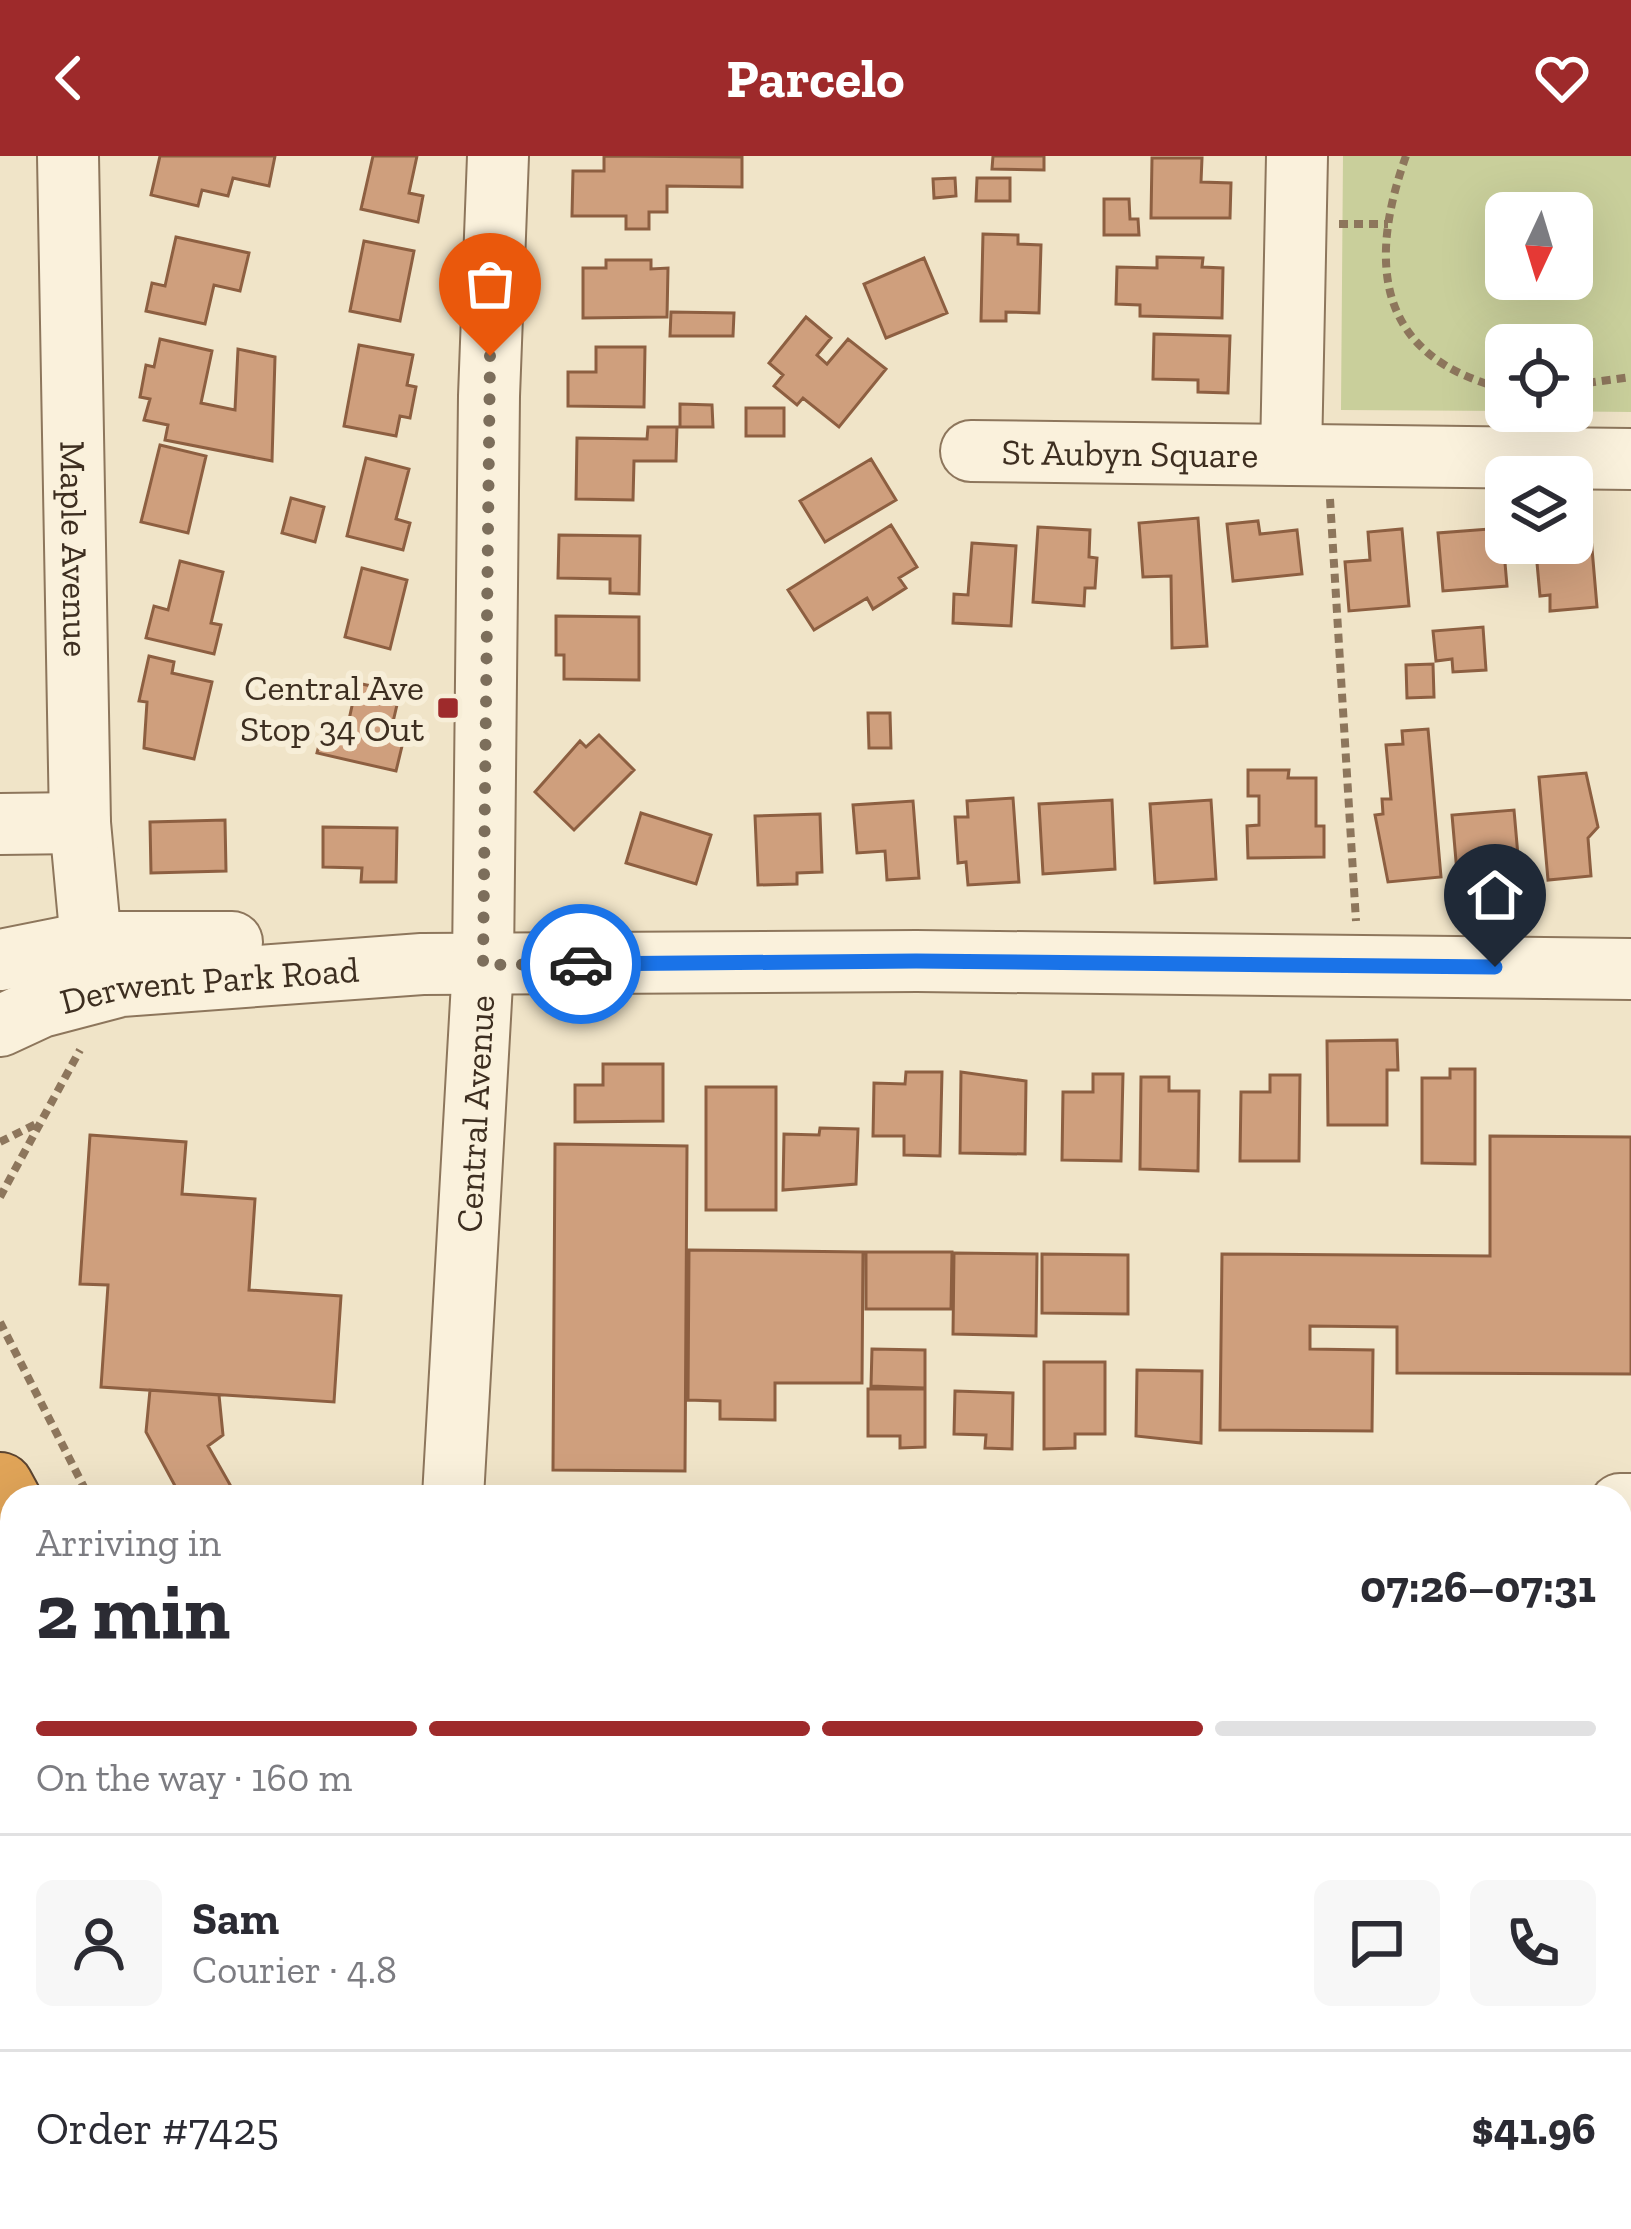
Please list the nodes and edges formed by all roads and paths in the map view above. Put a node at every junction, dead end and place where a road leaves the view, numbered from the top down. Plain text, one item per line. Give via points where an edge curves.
1 (68, 156) edge
2 (498, 156) edge
3 (1297, 156) edge
4 (1406, 156) edge
5 (1631, 377) edge
6 (1593, 382) edge
7 (1485, 383) edge
8 (971, 451) dead end
9 (1309, 455) junction
10 (1631, 459) edge
11 (80, 823) junction
12 (0, 824) edge
13 (91, 942) junction
14 (0, 960) edge
15 (422, 964) junction
16 (483, 965) junction
17 (1358, 966) junction
18 (1631, 969) edge
19 (179, 981) junction
20 (0, 1026) edge
21 (86, 1046) dead end
22 (0, 1070) edge
23 (38, 1123) junction
24 (0, 1142) edge
25 (0, 1197) edge
26 (0, 1322) edge
27 (83, 1485) edge
28 (454, 1485) edge

1 - 11 street, Maple Avenue
2 - 16 street, Central Avenue
3 - 9 street, St Aubyn Square
4 - 7 path via 1388,224 1394,310 1447,372
5 - 6 path
8 - 9 street, St Aubyn Square
9 - 10 street, St Aubyn Square
9 - 17 path
11 - 12 street
11 - 13 street, Maple Avenue
13 - 14 street, Derwent Park Road
13 - 15 street, Derwent Park Road via 339,943
15 - 16 street, Derwent Park Road
15 - 19 street, Derwent Park Road
16 - 17 street, Derwent Park Road
16 - 28 street, Central Avenue
17 - 18 street, Derwent Park Road
19 - 20 street, Derwent Park Road via 41,1006
19 - 22 street via 108,1005
21 - 23 path
23 - 24 path
23 - 25 path
26 - 27 path

